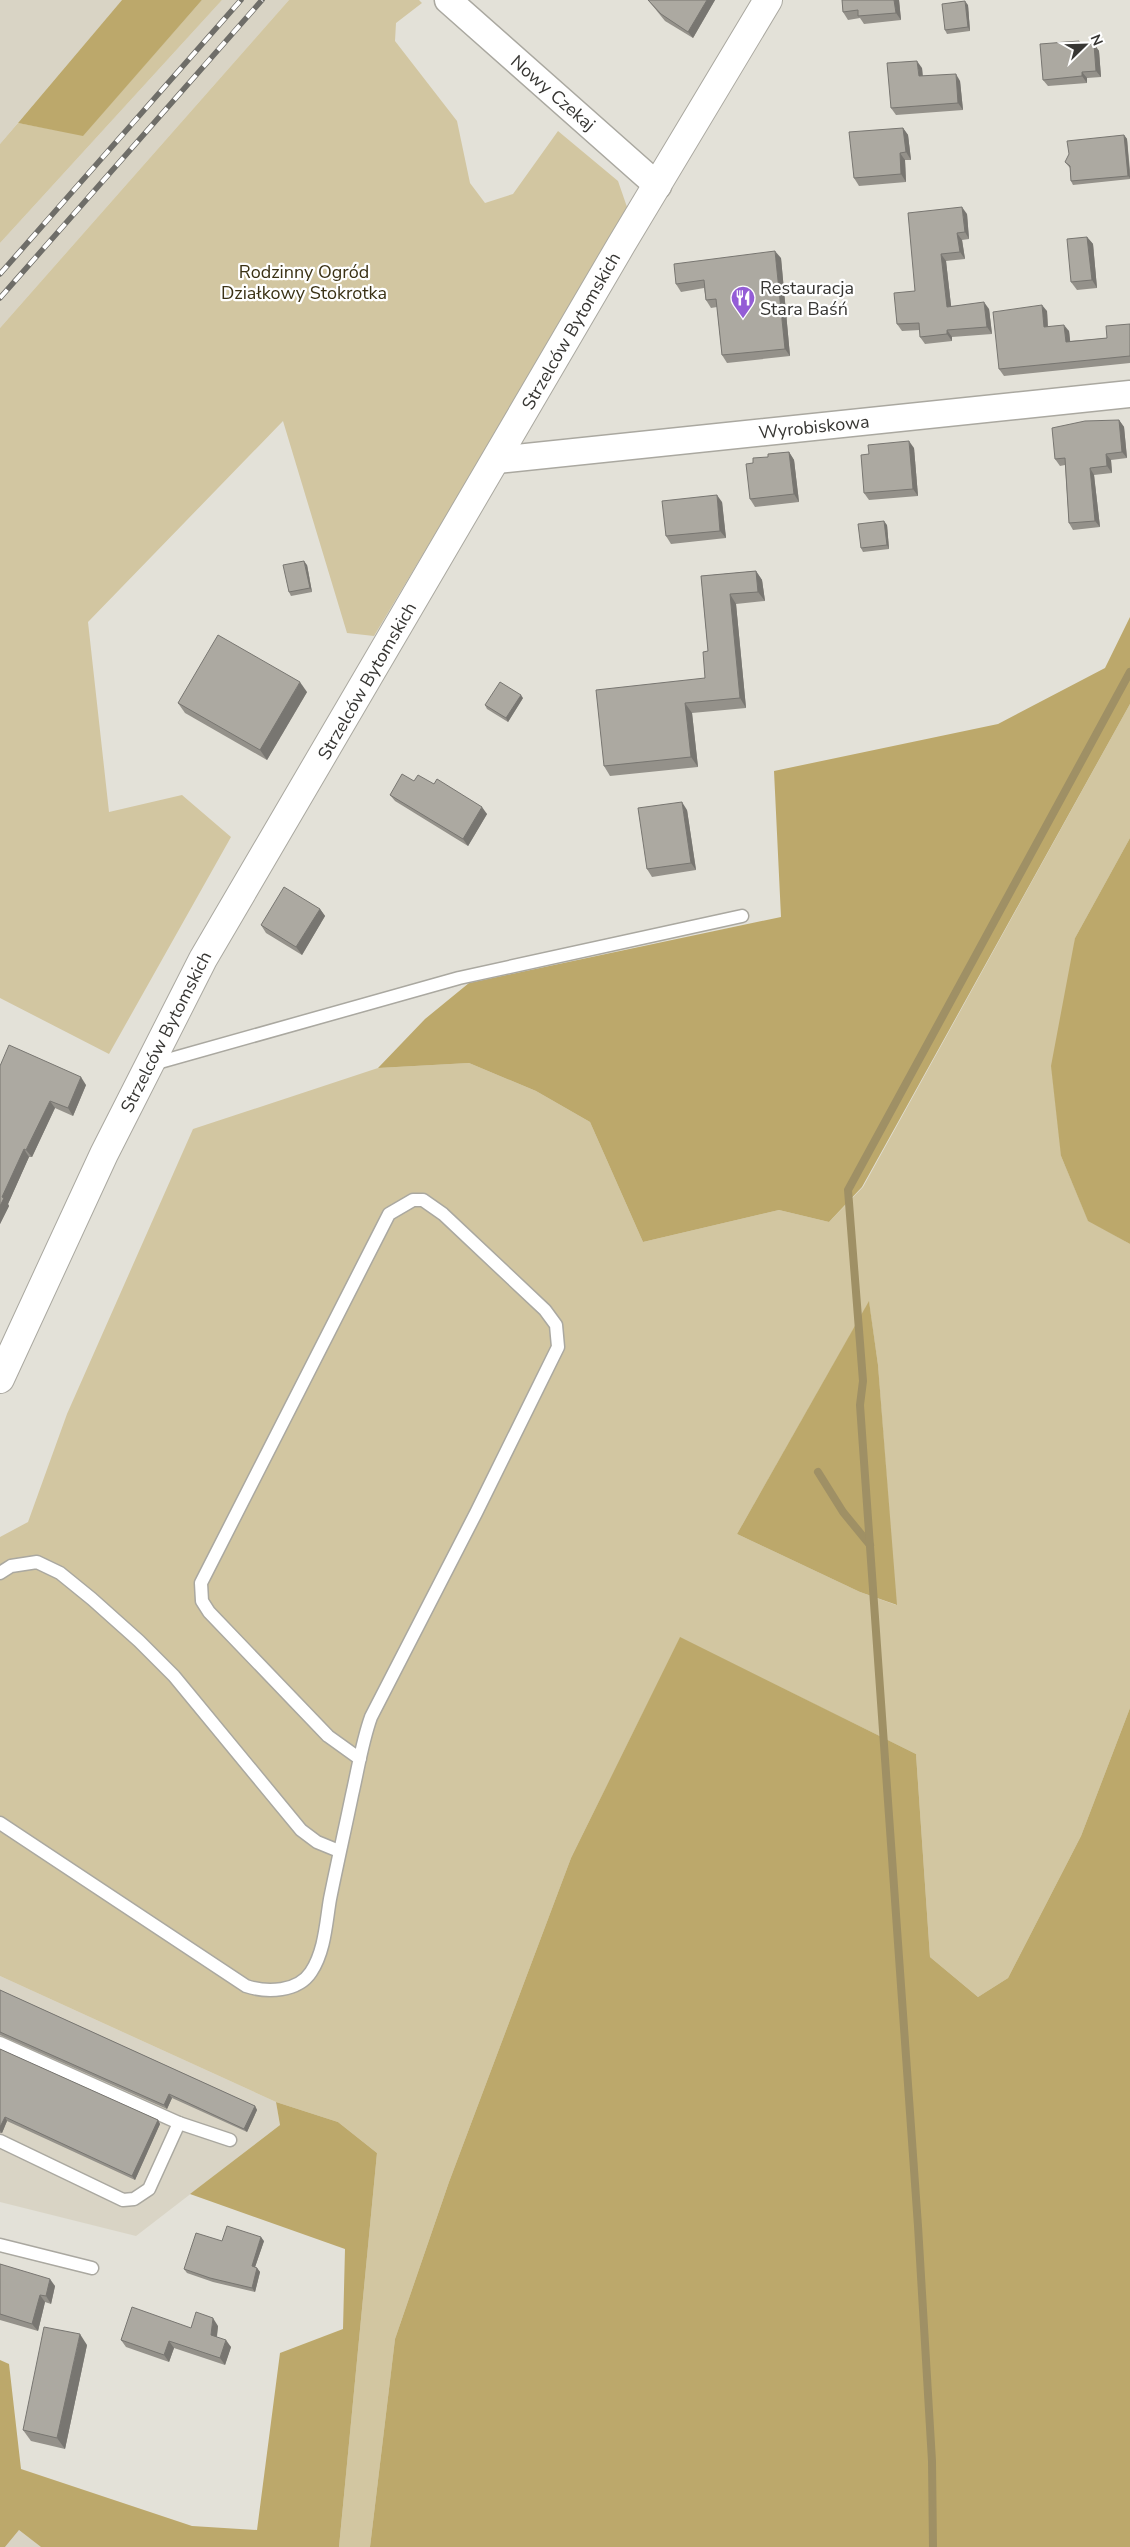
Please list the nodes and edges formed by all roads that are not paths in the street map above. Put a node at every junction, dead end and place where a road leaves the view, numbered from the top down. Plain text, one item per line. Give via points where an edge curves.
1 (448, 0) edge
2 (768, 0) edge
3 (658, 186) junction
4 (1130, 394) edge
5 (497, 460) junction
6 (742, 916) dead end
7 (147, 1066) junction
8 (0, 1380) edge
9 (0, 1573) edge
10 (360, 1759) junction
11 (0, 1822) edge
12 (340, 1851) junction
13 (0, 2043) edge
14 (179, 2123) junction
15 (230, 2140) dead end
16 (0, 2141) edge
17 (0, 2245) edge
18 (92, 2268) dead end

1 - 3 street, Nowy Czekaj
2 - 3 street, Strzelców Bytomskich
3 - 5 street, Strzelców Bytomskich
4 - 5 street, Wyrobiskowa
5 - 7 street, Strzelców Bytomskich via 202,959
6 - 7 lane via 459,978
7 - 8 street, Strzelców Bytomskich
9 - 12 lane via 11,1566 37,1562 60,1573 139,1641 174,1676 301,1830 317,1842
10 - 10 lane via 371,1717 558,1347 556,1324 545,1310 443,1214 423,1200 413,1200 389,1214 201,1583 202,1601 209,1612 328,1736
10 - 12 lane
11 - 12 lane via 246,1986 258,1990 280,1990 292,1986 311,1972 319,1955
13 - 14 lane
14 - 15 lane
14 - 16 lane via 149,2189 134,2199 123,2200
17 - 18 lane

